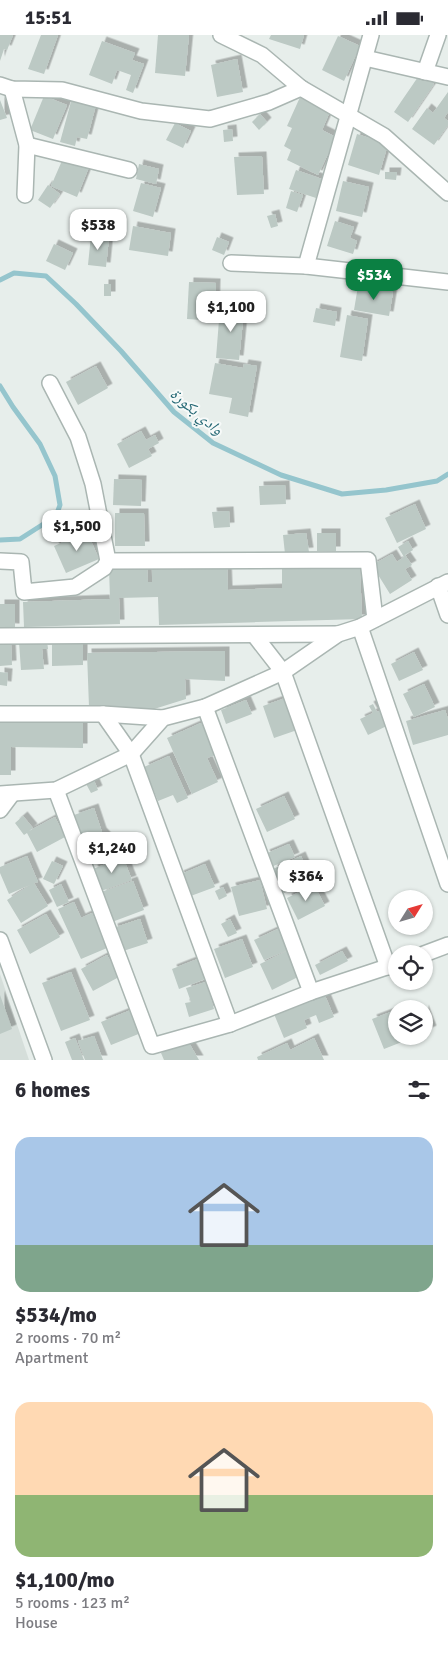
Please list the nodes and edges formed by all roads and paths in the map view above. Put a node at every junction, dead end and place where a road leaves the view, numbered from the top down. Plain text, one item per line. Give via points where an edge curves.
1 (221, 35) edge
2 (371, 35) edge
3 (438, 35) edge
4 (365, 58) junction
5 (425, 72) junction
6 (448, 77) edge
7 (6, 87) edge
8 (302, 88) junction
9 (349, 115) junction
10 (27, 145) junction
11 (129, 170) dead end
12 (448, 193) edge
13 (25, 195) dead end
14 (231, 263) dead end
15 (306, 266) junction
16 (448, 282) edge
17 (50, 383) dead end
18 (0, 561) edge
19 (108, 561) junction
20 (443, 584) edge
21 (448, 615) edge
22 (375, 619) junction
23 (360, 627) junction
24 (338, 635) junction
25 (0, 636) edge
26 (254, 636) junction
27 (283, 672) junction
28 (205, 707) junction
29 (0, 714) edge
30 (103, 714) junction
31 (163, 718) junction
32 (131, 754) junction
33 (56, 791) junction
34 (4, 798) edge
35 (0, 810) edge
36 (448, 884) edge
37 (0, 940) edge
38 (448, 945) edge
39 (433, 951) edge
40 (388, 954) edge
41 (388, 966) edge
42 (311, 992) junction
43 (230, 1024) junction
44 (44, 1060) edge

1 - 8 street via 262,55
2 - 4 street
3 - 5 street
4 - 5 street
4 - 9 street
5 - 6 street
7 - 8 street via 62,90 141,111 210,119 270,102
7 - 10 street
8 - 9 street
9 - 12 street via 384,136
9 - 15 street
10 - 11 street
10 - 13 street
14 - 15 street
15 - 16 street
17 - 19 street via 78,437 93,484
18 - 19 street via 21,562 24,592 75,587
19 - 22 street via 368,560
20 - 21 street
20 - 22 street
22 - 23 street
23 - 24 street
23 - 36 street
24 - 26 street
24 - 27 street
25 - 26 street
26 - 27 street
27 - 28 street
27 - 40 street
28 - 31 street
28 - 42 street
29 - 30 street
30 - 31 street
30 - 32 street
31 - 32 street
32 - 33 street
32 - 43 street
33 - 34 street
33 - 43 street via 152,1046
34 - 35 street
37 - 44 street
38 - 39 street
41 - 42 street
42 - 43 street

